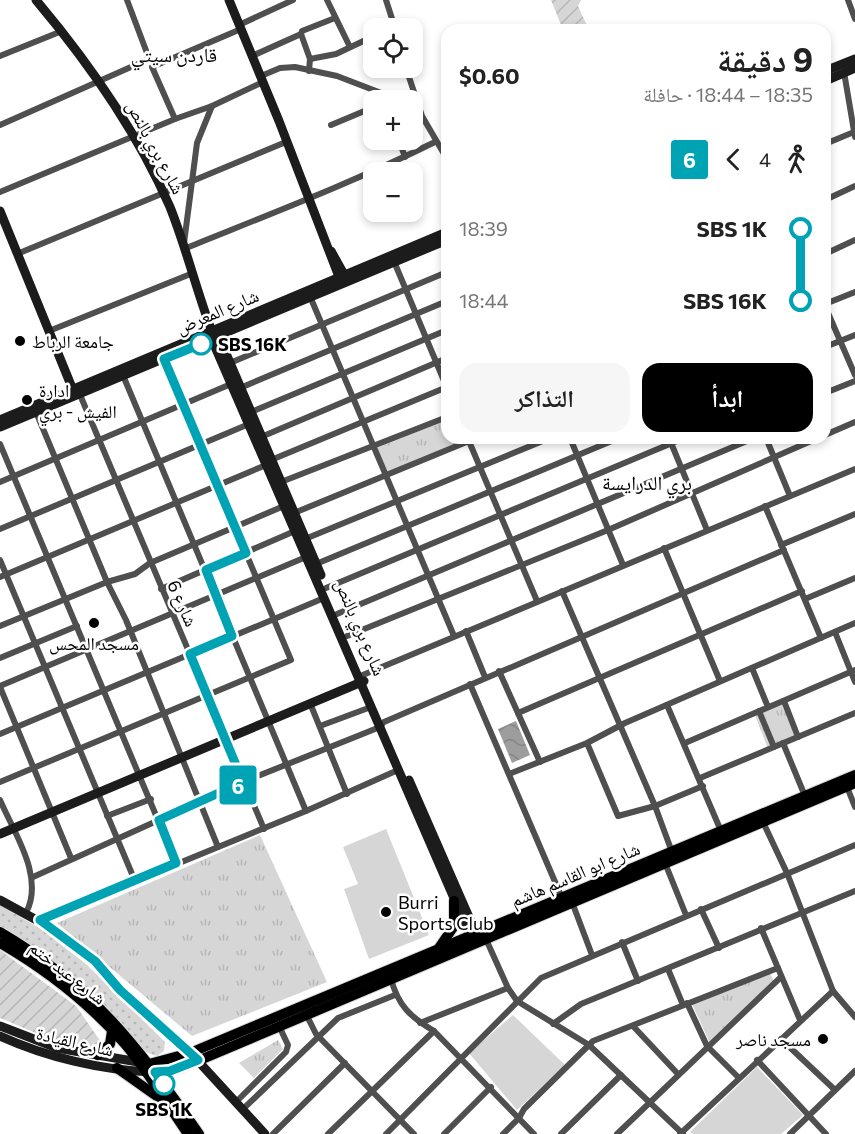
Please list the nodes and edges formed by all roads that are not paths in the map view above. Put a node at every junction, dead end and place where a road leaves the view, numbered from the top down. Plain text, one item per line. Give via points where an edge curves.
1 (36, 0) edge
2 (127, 0) edge
3 (229, 0) edge
4 (293, 0) edge
5 (327, 0) edge
6 (386, 0) edge
7 (848, 0) edge
8 (335, 18) junction
9 (392, 18) edge
10 (855, 19) edge
11 (240, 27) junction
12 (62, 31) junction
13 (301, 34) junction
14 (363, 40) edge
15 (349, 45) junction
16 (0, 56) edge
17 (252, 56) junction
18 (149, 59) junction
19 (310, 59) junction
20 (855, 59) edge
21 (152, 67) junction
22 (855, 68) edge
23 (831, 69) edge
24 (309, 71) junction
25 (844, 72) junction
26 (831, 78) edge
27 (262, 79) junction
28 (100, 81) junction
29 (373, 90) edge
30 (212, 106) junction
31 (363, 112) edge
32 (423, 116) edge
33 (175, 119) junction
34 (279, 121) junction
35 (0, 125) edge
36 (331, 125) dead end
37 (854, 134) edge
38 (134, 137) junction
39 (286, 142) junction
40 (435, 142) junction
41 (831, 142) edge
42 (402, 150) edge
43 (441, 150) edge
44 (405, 157) junction
45 (296, 163) junction
46 (192, 182) junction
47 (855, 186) edge
48 (0, 192) edge
49 (164, 194) junction
50 (309, 197) junction
51 (831, 197) edge
52 (0, 211) edge
53 (441, 235) edge
54 (855, 240) edge
55 (441, 242) edge
56 (185, 246) junction
57 (831, 251) edge
58 (17, 254) junction
59 (393, 259) junction
60 (193, 273) junction
61 (441, 275) edge
62 (343, 280) junction
63 (406, 290) junction
64 (855, 291) edge
65 (310, 294) junction
66 (831, 302) edge
67 (441, 304) edge
68 (416, 314) junction
69 (831, 319) edge
70 (323, 325) junction
71 (49, 331) junction
72 (441, 332) edge
73 (213, 333) junction
74 (855, 335) edge
75 (426, 338) junction
76 (840, 341) junction
77 (831, 345) edge
78 (332, 348) junction
79 (164, 359) junction
80 (441, 361) edge
81 (230, 363) junction
82 (436, 363) junction
83 (122, 373) junction
84 (343, 373) junction
85 (441, 374) edge
86 (855, 375) edge
87 (855, 381) edge
88 (236, 386) junction
89 (441, 389) edge
90 (831, 391) edge
91 (76, 392) junction
92 (354, 399) junction
93 (184, 404) junction
94 (36, 412) junction
95 (251, 412) junction
96 (441, 419) edge
97 (0, 420) edge
98 (363, 421) junction
99 (142, 422) junction
100 (855, 422) edge
101 (249, 424) junction
102 (0, 427) edge
103 (831, 432) edge
104 (261, 437) junction
105 (99, 441) junction
106 (0, 444) edge
107 (460, 444) edge
108 (471, 444) edge
109 (536, 444) edge
110 (572, 444) edge
111 (605, 444) edge
112 (663, 444) edge
113 (671, 444) edge
114 (739, 444) edge
115 (769, 444) edge
116 (804, 444) edge
117 (201, 445) junction
118 (374, 447) junction
119 (577, 456) junction
120 (774, 457) junction
121 (56, 459) junction
122 (269, 462) junction
123 (160, 463) junction
124 (480, 468) junction
125 (681, 468) junction
126 (855, 468) edge
127 (386, 475) junction
128 (14, 476) junction
129 (587, 479) junction
130 (116, 481) junction
131 (0, 482) edge
132 (281, 482) junction
133 (218, 486) junction
134 (490, 491) junction
135 (692, 494) junction
136 (790, 496) junction
137 (72, 500) junction
138 (398, 502) junction
139 (176, 503) junction
140 (597, 503) junction
141 (284, 506) junction
142 (765, 506) junction
143 (294, 513) junction
144 (855, 514) edge
145 (31, 516) junction
146 (501, 516) junction
147 (132, 522) junction
148 (407, 526) junction
149 (235, 527) junction
150 (0, 529) edge
151 (608, 530) junction
152 (707, 530) junction
153 (295, 531) junction
154 (90, 539) junction
155 (305, 539) junction
156 (510, 539) junction
157 (194, 543) junction
158 (783, 547) junction
159 (664, 548) junction
160 (418, 550) junction
161 (246, 553) junction
162 (49, 557) junction
163 (306, 557) junction
164 (0, 560) edge
165 (150, 563) junction
166 (316, 564) junction
167 (521, 565) junction
168 (623, 566) junction
169 (206, 570) junction
170 (428, 574) junction
171 (3, 576) edge
172 (257, 578) junction
173 (855, 578) edge
174 (107, 582) junction
175 (326, 588) junction
176 (161, 589) junction
177 (562, 591) junction
178 (802, 591) junction
179 (681, 593) junction
180 (216, 595) junction
181 (66, 598) junction
182 (324, 598) junction
183 (438, 598) junction
184 (805, 599) junction
185 (537, 602) junction
186 (171, 614) junction
187 (338, 614) junction
188 (23, 616) junction
189 (274, 619) junction
190 (855, 623) edge
191 (0, 626) edge
192 (77, 626) junction
193 (466, 631) junction
194 (128, 632) junction
195 (835, 632) junction
196 (700, 635) junction
197 (232, 636) junction
198 (347, 636) junction
199 (454, 636) junction
200 (580, 636) junction
201 (821, 638) junction
202 (34, 644) junction
203 (86, 648) junction
204 (190, 654) junction
205 (0, 658) edge
206 (44, 667) junction
207 (752, 668) junction
208 (499, 671) junction
209 (853, 671) edge
210 (146, 673) junction
211 (251, 677) junction
212 (485, 677) junction
213 (362, 679) junction
214 (599, 680) junction
215 (720, 681) junction
216 (855, 682) edge
217 (470, 684) junction
218 (0, 686) edge
219 (104, 690) junction
220 (206, 695) junction
221 (784, 700) junction
222 (310, 704) junction
223 (667, 705) junction
224 (371, 707) junction
225 (768, 707) junction
226 (61, 708) junction
227 (759, 711) junction
228 (163, 713) junction
229 (518, 713) junction
230 (855, 713) edge
231 (270, 720) junction
232 (382, 724) junction
233 (320, 726) junction
234 (17, 727) junction
235 (620, 728) junction
236 (122, 730) junction
237 (0, 734) edge
238 (798, 737) junction
239 (225, 739) junction
240 (587, 743) junction
241 (685, 743) junction
242 (783, 743) junction
243 (328, 747) junction
244 (774, 747) junction
245 (79, 748) junction
246 (182, 758) junction
247 (540, 762) junction
248 (287, 764) junction
249 (34, 767) junction
250 (398, 770) junction
251 (508, 774) junction
252 (141, 775) junction
253 (855, 775) edge
254 (700, 778) junction
255 (0, 782) edge
256 (243, 782) junction
257 (851, 785) edge
258 (703, 786) junction
259 (98, 793) junction
260 (347, 794) junction
261 (805, 796) junction
262 (151, 799) junction
263 (0, 800) edge
264 (199, 802) junction
265 (655, 806) junction
266 (855, 807) edge
267 (306, 811) junction
268 (53, 812) junction
269 (107, 816) junction
270 (159, 820) junction
271 (763, 822) junction
272 (12, 829) junction
273 (264, 829) junction
274 (721, 831) junction
275 (0, 834) edge
276 (115, 838) junction
277 (855, 844) edge
278 (218, 847) junction
279 (672, 852) junction
280 (71, 858) junction
281 (176, 863) junction
282 (665, 863) junction
283 (787, 873) junction
284 (33, 877) junction
285 (135, 881) junction
286 (855, 891) edge
287 (0, 900) edge
288 (567, 900) junction
289 (454, 901) junction
290 (701, 909) junction
291 (803, 912) junction
292 (26, 913) junction
293 (686, 915) junction
294 (40, 920) junction
295 (761, 928) junction
296 (0, 932) edge
297 (478, 937) junction
298 (622, 942) junction
299 (0, 943) edge
300 (719, 948) junction
301 (438, 950) junction
302 (592, 955) junction
303 (778, 968) junction
304 (668, 969) junction
305 (781, 976) junction
306 (391, 979) junction
307 (638, 981) junction
308 (507, 988) junction
309 (833, 991) junction
310 (395, 995) junction
311 (519, 1003) junction
312 (685, 1004) junction
313 (306, 1014) junction
314 (854, 1014) edge
315 (800, 1020) junction
316 (420, 1023) junction
317 (553, 1024) junction
318 (0, 1026) edge
319 (279, 1026) junction
320 (633, 1026) junction
321 (112, 1030) junction
322 (434, 1031) junction
323 (0, 1036) edge
324 (318, 1036) junction
325 (781, 1039) junction
326 (589, 1046) junction
327 (707, 1046) junction
328 (98, 1055) junction
329 (194, 1057) junction
330 (463, 1059) junction
331 (757, 1060) junction
332 (345, 1063) junction
333 (117, 1068) junction
334 (147, 1068) junction
335 (855, 1071) edge
336 (678, 1074) junction
337 (621, 1075) junction
338 (739, 1078) junction
339 (491, 1087) junction
340 (835, 1090) junction
341 (372, 1091) junction
342 (649, 1102) junction
343 (166, 1104) junction
344 (239, 1106) junction
345 (808, 1116) junction
346 (519, 1118) junction
347 (400, 1120) junction
348 (188, 1134) edge
349 (199, 1134) edge
350 (265, 1134) edge
351 (273, 1134) edge
352 (328, 1134) edge
353 (386, 1134) edge
354 (414, 1134) edge
355 (444, 1134) edge
356 (503, 1134) edge
357 (534, 1134) edge
358 (561, 1134) edge
359 (617, 1134) edge
360 (681, 1134) edge
361 (790, 1134) edge
362 (826, 1134) edge

1 - 12 main road, شارع بري بالنص
2 - 18 street
3 - 11 main road
4 - 11 street
5 - 8 street
6 - 9 street
7 - 10 street
8 - 13 street
8 - 15 street
11 - 17 main road
11 - 21 street
12 - 16 street
12 - 28 main road, شارع بري بالنص
13 - 17 street
13 - 19 street
14 - 15 street
15 - 19 street via 336,54
17 - 27 main road
18 - 21 street
18 - 28 street
19 - 24 street
20 - 23 main road
21 - 33 street
22 - 25 main road
24 - 27 street via 283,67
24 - 29 street via 337,76
25 - 26 main road
25 - 37 street
27 - 30 street
27 - 34 main road
28 - 35 street
28 - 38 main road, شارع بري بالنص
30 - 33 street
30 - 46 street via 197,143
31 - 36 street
32 - 40 street
33 - 38 street
34 - 39 main road
34 - 45 main road via 290,140
37 - 41 street
38 - 48 street
38 - 49 main road, شارع بري بالنص
39 - 45 main road
39 - 46 street
40 - 43 street
40 - 44 street
42 - 44 street
44 - 50 street via 339,188
45 - 50 main road
46 - 49 street
46 - 56 street
47 - 51 street
49 - 56 main road, شارع بري بالنص
49 - 58 street
50 - 56 street
50 - 62 main road
52 - 58 main road
53 - 59 main road, شارع المعرض
54 - 57 street
55 - 59 main road, شارع المعرض
56 - 60 main road, شارع بري بالنص
58 - 71 main road
59 - 62 main road, شارع المعرض
59 - 63 street
60 - 71 street
60 - 73 main road, شارع بري بالنص
61 - 63 street
62 - 65 main road, شارع المعرض
63 - 68 street
63 - 70 street
64 - 66 street
65 - 70 street
65 - 73 main road, شارع المعرض
67 - 68 street
68 - 75 street
68 - 78 street
69 - 76 street
70 - 78 street
70 - 81 street
71 - 91 main road
72 - 75 street
73 - 79 main road, شارع المعرض
73 - 81 main road, شارع بري بالنص
73 - 83 main road, شارع المعرض
73 - 88 main road, شارع بري بالنص
74 - 76 street
75 - 82 street
75 - 84 street
76 - 77 street
76 - 86 street
78 - 84 street
78 - 88 street
79 - 83 main road, شارع المعرض
79 - 93 street
80 - 82 street
81 - 88 main road, شارع بري بالنص
82 - 85 street
82 - 92 street
83 - 91 main road, شارع المعرض
83 - 99 street
84 - 92 street
84 - 95 street
87 - 90 street
88 - 93 street
88 - 95 main road, شارع بري بالنص
88 - 101 main road, شارع بري بالنص
89 - 98 street
91 - 94 main road, شارع المعرض
91 - 97 main road, شارع المعرض
91 - 105 street, شارع 6
92 - 98 street
92 - 104 street
93 - 99 street
93 - 117 street
94 - 102 main road, شارع المعرض
94 - 121 street
95 - 104 main road, شارع بري بالنص
96 - 118 street
98 - 118 street
98 - 122 street
99 - 105 street
99 - 123 street
100 - 103 street
101 - 117 street
101 - 122 main road, شارع بري بالنص
104 - 122 main road, شارع بري بالنص
105 - 121 street
105 - 130 street, شارع 6
106 - 128 street
107 - 127 street
108 - 124 street
109 - 124 street
110 - 119 street
111 - 119 street
112 - 129 street
113 - 125 street
114 - 125 street
115 - 120 street
116 - 120 street
117 - 123 street
117 - 133 street
118 - 127 street
118 - 132 street
119 - 129 street
119 - 134 street
120 - 135 street
120 - 136 street
121 - 128 street
121 - 137 street
122 - 132 main road, شارع بري بالنص
122 - 133 street
122 - 141 main road, شارع بري بالنص
123 - 130 street
123 - 139 street
124 - 134 street
124 - 138 street
125 - 135 street
125 - 140 street
126 - 136 street
127 - 138 street
127 - 143 street
128 - 131 street
128 - 145 street
129 - 140 street
129 - 146 street
130 - 137 street
130 - 147 street, شارع 6
132 - 143 main road, شارع بري بالنص
133 - 139 street
133 - 149 street
134 - 146 street
134 - 148 street
135 - 151 street
135 - 152 street
136 - 142 street
137 - 145 street
137 - 154 street
138 - 148 street
138 - 155 street
139 - 147 street
139 - 157 street
140 - 151 street
140 - 156 street
141 - 149 street
141 - 153 main road, شارع بري بالنص
142 - 152 street
142 - 158 street
143 - 155 main road, شارع بري بالنص
144 - 158 street
145 - 150 street
145 - 162 street
146 - 156 street
146 - 160 street
147 - 154 street
147 - 165 street, شارع 6
148 - 160 street
148 - 166 street
149 - 157 street
149 - 161 street
151 - 167 street
151 - 168 street
152 - 159 street
153 - 161 street
153 - 163 main road, شارع بري بالنص
154 - 162 street
154 - 174 street
155 - 166 main road, شارع بري بالنص
156 - 167 street
156 - 170 street
157 - 165 street
157 - 169 street
158 - 178 street
158 - 179 street
159 - 168 street
159 - 179 street
160 - 170 street
160 - 175 street
161 - 169 street
161 - 172 street
162 - 171 street
162 - 181 street
163 - 172 street
163 - 182 main road, شارع بري بالنص
164 - 171 street
165 - 174 street via 135,574
165 - 176 street, شارع 6
166 - 175 main road, شارع بري بالنص
167 - 183 street
167 - 185 street
168 - 177 street
169 - 176 street
169 - 180 street
170 - 183 street
170 - 187 street
171 - 188 street
172 - 180 street
172 - 189 street
173 - 184 street
174 - 181 street
174 - 194 street
175 - 187 main road, شارع بري بالنص
176 - 186 street, شارع 6
177 - 185 street
177 - 200 street
178 - 184 street
178 - 196 street
179 - 196 street
179 - 200 street
180 - 186 street
180 - 197 street
181 - 188 street
181 - 192 street
182 - 189 street
182 - 213 main road, شارع بري بالنص
183 - 198 street
183 - 199 street
184 - 201 street
185 - 193 street
186 - 194 street
186 - 204 street, شارع 6
187 - 198 main road, شارع بري بالنص
188 - 191 street
188 - 202 street
189 - 197 street
189 - 211 street via 291,660
190 - 195 street
192 - 202 street
192 - 203 street
193 - 199 street
193 - 212 street
194 - 203 street
194 - 210 street
195 - 201 street
195 - 209 street
196 - 214 street
196 - 215 street
197 - 204 street
197 - 211 street
198 - 213 main road, شارع بري بالنص
199 - 213 street
200 - 208 street
200 - 214 street
201 - 207 street
202 - 205 street
202 - 206 street
203 - 206 street
203 - 219 street
204 - 210 street
204 - 220 street, شارع 6
206 - 218 street
206 - 226 street
207 - 215 street
207 - 225 street
208 - 212 street
208 - 229 street
209 - 216 street
209 - 221 street
210 - 219 street
210 - 228 street
211 - 220 street
211 - 231 street
212 - 217 street
213 - 222 main road
213 - 224 main road, شارع بري بالنص
213 - 232 main road, شارع بري بالنص
214 - 229 street
214 - 235 street
215 - 223 street
217 - 232 street
217 - 251 street
218 - 234 street
219 - 226 street
219 - 236 street
220 - 228 street
220 - 239 street, شارع 6
221 - 225 street
221 - 238 street
222 - 231 main road
222 - 233 street
223 - 235 street
223 - 241 street
224 - 232 main road, شارع بري بالنص
224 - 233 street
225 - 227 street
226 - 234 street
226 - 245 street
227 - 241 street
227 - 244 street
228 - 236 street
228 - 246 street
229 - 247 street
230 - 238 street
231 - 239 main road
231 - 248 street
232 - 243 street
232 - 250 main road, شارع بري بالنص
232 - 297 main road, شارع بري بالنص
233 - 243 street
234 - 237 street
234 - 249 street
235 - 240 street
235 - 265 street
236 - 245 street
236 - 252 street
238 - 242 street
239 - 246 main road
239 - 256 street, شارع 6
240 - 247 street
240 - 265 street via 618,816
241 - 254 street
242 - 244 street
242 - 261 street
243 - 248 street
243 - 260 street
244 - 254 street
245 - 249 street
245 - 259 street
246 - 252 main road
246 - 264 street
247 - 251 street
248 - 256 street
248 - 267 street
249 - 255 street
249 - 268 street
250 - 260 street
250 - 289 main road, شارع بري بالنص
251 - 288 street
252 - 259 main road
252 - 262 street
253 - 261 main road, شارع ابو القاسم هاشم
254 - 258 street
256 - 264 street
256 - 273 street, شارع 6
257 - 266 street
257 - 271 main road, شارع ابو القاسم هاشم
258 - 265 street
258 - 274 street
259 - 268 main road
259 - 269 street
260 - 267 street
261 - 274 main road, شارع ابو القاسم هاشم
262 - 269 street
262 - 270 street
263 - 272 street
264 - 270 street
264 - 278 street
265 - 279 street
267 - 273 street
268 - 272 main road
268 - 280 street
269 - 276 street
270 - 276 street
270 - 281 street
271 - 282 main road, شارع ابو القاسم هاشم
271 - 283 street
272 - 275 main road
272 - 284 street
273 - 278 street
274 - 279 main road, شارع ابو القاسم هاشم
276 - 280 street
276 - 285 street
277 - 283 street
278 - 281 street
279 - 288 main road, شارع ابو القاسم هاشم
280 - 284 street
281 - 285 street
282 - 288 main road, شارع ابو القاسم هاشم
282 - 293 street
283 - 290 street
283 - 291 street
284 - 292 street
285 - 294 street
286 - 291 street
287 - 292 main road
288 - 297 main road, شارع ابو القاسم هاشم
288 - 302 street
289 - 297 main road, شارع بري بالنص
289 - 301 main road via 454,926
290 - 293 street
290 - 300 street
291 - 295 street
291 - 309 street
292 - 294 main road
293 - 298 street
294 - 329 main road via 95,961 120,990
295 - 300 street
295 - 303 street
296 - 334 main road, شارع عبد ختم via 90,997 124,1032
297 - 301 main road, شارع ابو القاسم هاشم
297 - 306 main road, شارع ابو القاسم هاشم
297 - 308 street
298 - 302 street
298 - 307 street
299 - 321 main road, شارع عبد ختم via 50,976
300 - 304 street
301 - 329 main road, شارع ابو القاسم هاشم
302 - 311 street via 541,978
303 - 305 street
303 - 312 street
304 - 307 street
304 - 312 street
305 - 315 street
305 - 327 street
306 - 310 street
306 - 313 main road, شارع ابو القاسم هاشم
307 - 317 street via 580,1004
308 - 311 street
308 - 316 street
309 - 314 street
309 - 315 street
310 - 316 street
310 - 324 street via 344,1014
311 - 317 street
311 - 330 street
312 - 320 street
312 - 327 street
313 - 319 main road, شارع ابو القاسم هاشم
313 - 324 street
315 - 325 street
316 - 322 street
317 - 326 street
318 - 328 main road, شارع القيادة via 39,1042
319 - 329 main road, شارع ابو القاسم هاشم
319 - 344 street via 288,1045 286,1052
320 - 326 street
320 - 336 street
321 - 328 main road via 110,1044
321 - 334 main road, شارع عبد ختم
322 - 330 street
322 - 341 street
323 - 333 main road, شارع القيادة via 45,1053
324 - 332 street
324 - 344 street
325 - 331 street
325 - 340 street
326 - 337 street
326 - 346 street via 524,1108
327 - 336 street
327 - 338 street
328 - 334 main road, شارع القيادة
329 - 334 main road, شارع ابو القاسم هاشم via 170,1071
329 - 344 main road
330 - 339 street
330 - 347 street
331 - 338 street
331 - 345 street
332 - 341 street
332 - 351 street
333 - 334 main road, شارع القيادة
333 - 343 main road
334 - 343 main road
334 - 349 main road, شارع عبد ختم
335 - 340 street
336 - 342 street
337 - 342 street
337 - 358 street
338 - 360 street
339 - 346 street
339 - 355 street
340 - 345 street
341 - 347 street
341 - 352 street
342 - 359 street
342 - 360 street
343 - 348 main road
344 - 350 main road
345 - 361 street
345 - 362 street
346 - 356 street
346 - 357 street
347 - 353 street
347 - 354 street

